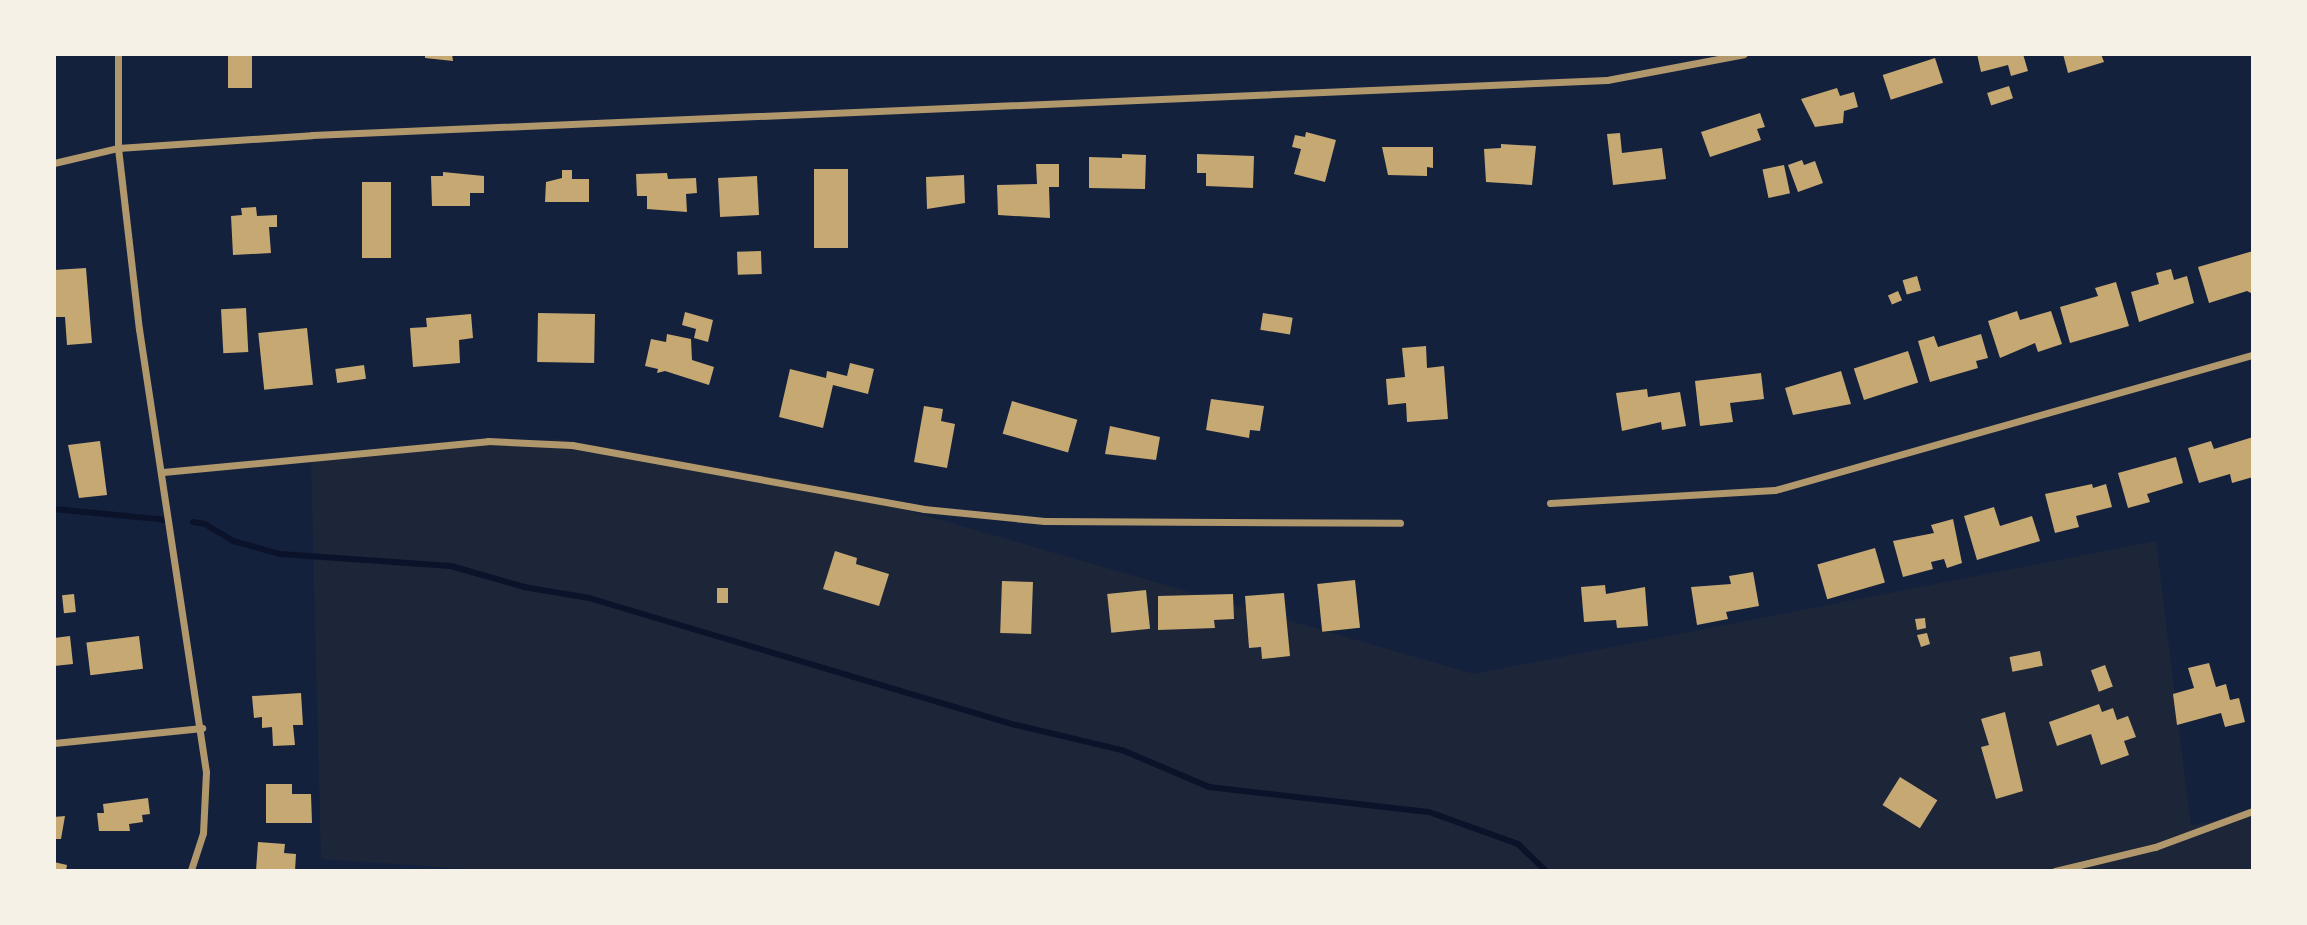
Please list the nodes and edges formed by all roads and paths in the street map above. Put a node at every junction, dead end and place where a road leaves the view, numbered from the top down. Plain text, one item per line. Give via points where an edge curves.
1 (118, 54) edge
2 (1744, 54) edge
3 (118, 148) junction
4 (54, 163) edge
5 (2253, 355) edge
6 (163, 472) junction
7 (1550, 503) dead end
8 (1401, 523) dead end
9 (202, 728) junction
10 (54, 743) edge
11 (2253, 811) edge
12 (191, 871) edge
13 (2055, 871) edge

1 - 3 street
2 - 3 street via 1607,80 312,135
3 - 4 street
3 - 6 street via 139,329
5 - 7 street via 1775,490
6 - 8 street via 488,441 572,444 924,509 1044,521
6 - 9 street
9 - 10 street
9 - 12 street via 206,772 203,833
11 - 13 street via 2155,847

